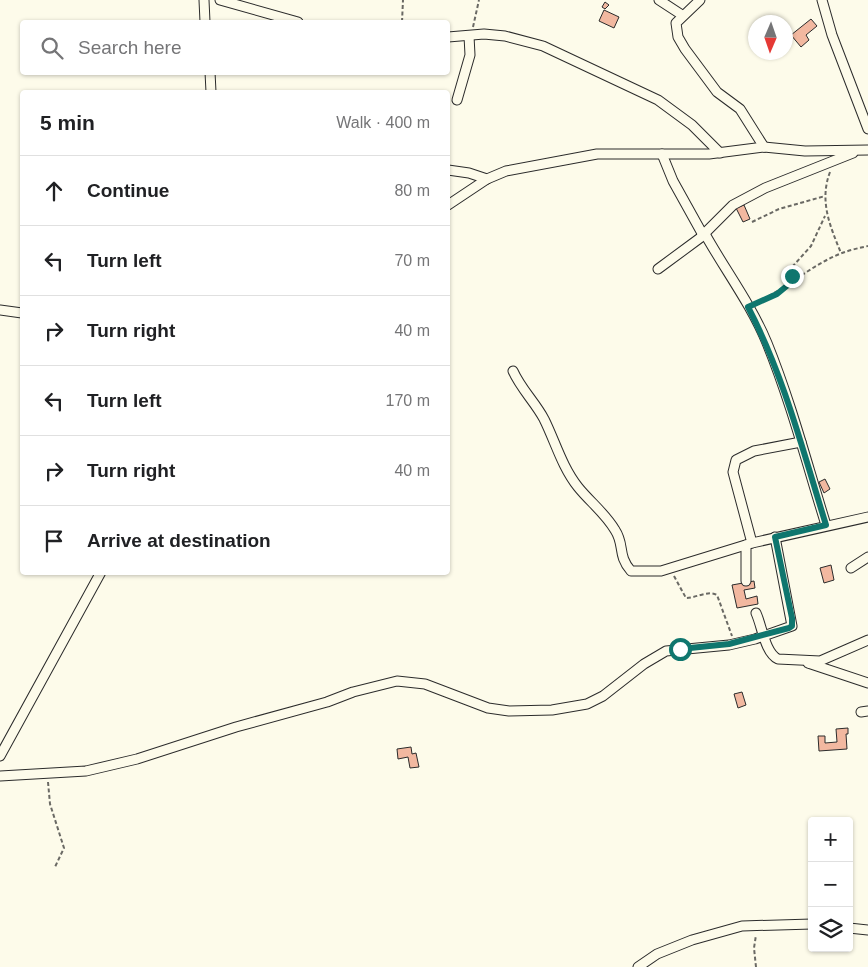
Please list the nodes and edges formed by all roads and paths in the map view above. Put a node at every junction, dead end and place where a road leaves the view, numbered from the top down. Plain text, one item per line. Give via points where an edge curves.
1 (204, 0) edge
2 (220, 0) edge
3 (403, 0) edge
4 (479, 0) edge
5 (659, 0) edge
6 (700, 0) edge
7 (822, 0) edge
8 (682, 15) junction
9 (205, 20) edge
10 (291, 20) edge
11 (402, 20) edge
12 (470, 36) junction
13 (450, 37) edge
14 (210, 75) edge
15 (211, 90) edge
16 (457, 100) dead end
17 (868, 129) edge
18 (764, 147) junction
19 (864, 150) edge
20 (720, 153) junction
21 (662, 154) junction
22 (835, 160) junction
23 (450, 170) edge
24 (486, 179) junction
25 (826, 196) junction
26 (450, 204) edge
27 (826, 215) junction
28 (752, 222) dead end
29 (704, 234) junction
30 (868, 246) edge
31 (841, 254) junction
32 (658, 269) dead end
33 (794, 280) junction
34 (748, 307) junction
35 (0, 310) edge
36 (20, 313) edge
37 (513, 371) dead end
38 (802, 442) junction
39 (868, 517) edge
40 (826, 525) junction
41 (775, 537) junction
42 (749, 544) junction
43 (868, 557) edge
44 (850, 568) dead end
45 (663, 570) junction
46 (99, 575) edge
47 (746, 581) dead end
48 (756, 613) dead end
49 (765, 635) junction
50 (868, 640) edge
51 (740, 642) junction
52 (804, 662) junction
53 (868, 683) edge
54 (0, 756) edge
55 (46, 774) junction
56 (0, 776) edge
57 (55, 867) dead end
58 (808, 924) edge
59 (756, 925) junction
60 (853, 928) edge
61 (868, 930) edge
62 (638, 967) edge
63 (756, 967) edge

1 - 9 street
2 - 10 street
3 - 11 path
4 - 12 path
5 - 8 street
6 - 8 street
7 - 17 street
8 - 18 street via 676,28 685,49 717,92 740,108
12 - 13 street
12 - 16 street via 470,55
12 - 20 street via 505,36 561,54 669,107
14 - 15 street
18 - 19 street via 805,151
18 - 20 street
19 - 22 street
20 - 21 street
21 - 24 street via 589,156 506,171
21 - 29 street via 673,181
22 - 25 path
22 - 29 street via 765,188 733,205
23 - 24 street
24 - 26 street
25 - 27 path
25 - 28 path via 794,203
27 - 31 path
27 - 33 path via 811,246 793,266
29 - 32 street
29 - 34 street
30 - 31 path
31 - 33 path
33 - 34 path via 777,294
34 - 38 street via 766,342
35 - 36 street
37 - 45 street via 543,417 573,480 617,532 622,561 631,571
38 - 40 street
38 - 42 street via 754,451 736,460 733,472
39 - 40 street
40 - 41 street
41 - 42 street
41 - 49 street via 793,623 789,628
42 - 45 street
42 - 47 street
43 - 44 street
45 - 51 path via 674,577 686,598 709,593 717,595 731,635
46 - 54 street
48 - 49 street
49 - 51 street
49 - 52 street via 772,656
50 - 52 street via 820,661
51 - 55 street via 666,651 587,704 552,710 509,711 488,708 426,684 397,681 137,759 86,771
52 - 53 street
55 - 56 street
55 - 57 path via 50,804 64,848
58 - 59 street
59 - 62 street via 692,940 657,954
59 - 63 path
60 - 61 street

